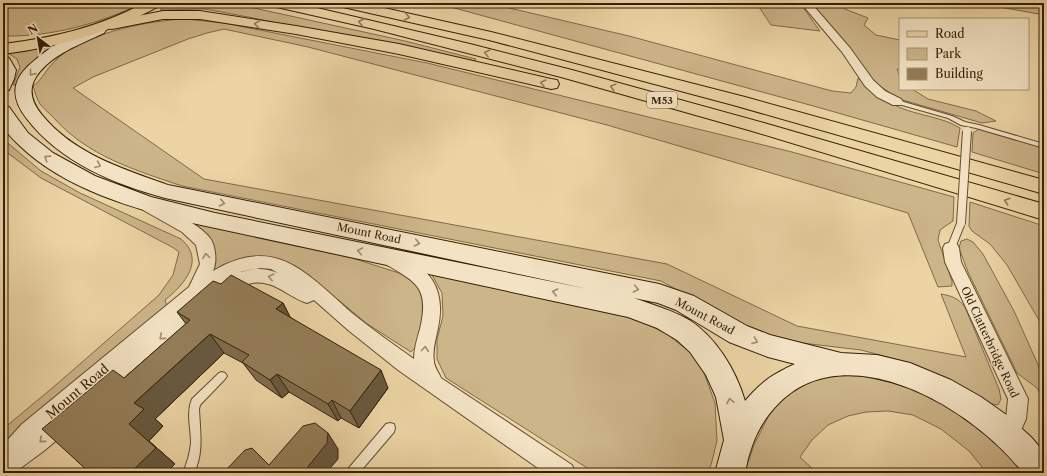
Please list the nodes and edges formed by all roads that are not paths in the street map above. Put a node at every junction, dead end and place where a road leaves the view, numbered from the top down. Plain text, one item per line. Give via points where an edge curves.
1 (277, 3) edge
2 (341, 3) edge
3 (806, 3) edge
4 (151, 5) edge
5 (423, 5) dead end
6 (106, 27) junction
7 (3, 49) edge
8 (3, 61) edge
9 (3, 86) edge
10 (897, 102) joint
11 (3, 111) edge
12 (963, 124) junction
13 (1044, 146) edge
14 (868, 160) junction
15 (949, 160) junction
16 (1044, 187) edge
17 (133, 199) junction
18 (1044, 212) edge
19 (951, 248) joint
20 (386, 256) junction
21 (195, 292) junction
22 (353, 324) junction
23 (839, 364) junction
24 (222, 376) dead end
25 (435, 385) junction
26 (390, 428) dead end
27 (1008, 436) junction
28 (738, 439) junction
29 (3, 466) edge
30 (729, 472) edge
31 (188, 473) edge
32 (352, 473) edge
33 (564, 473) edge
34 (1042, 473) edge

14 -> 1 main road, M53 via 505,57
2 -> 15 main road, M53 via 491,36
3 - 10 street via 846,50 869,83 881,94
4 - 6 main road
5 - 15 main road via 760,99
6 - 7 main road via 50,43
14 -> 6 main road via 407,51 296,30 188,14 163,15
6 -> 23 main road, Mount Road via 69,44 44,60 28,77 23,89 26,105 35,120 49,134 89,161 165,191 659,294 685,303 738,334 768,346
8 - 9 main road via 9,73
10 - 12 lane via 950,117
17 -> 11 main road, Mount Road via 68,171 43,156 22,139
12 - 13 lane
12 - 19 lane, bridge via 967,131 961,223 958,233 952,240
18 -> 14 main road, M53
15 - 16 main road, M53
20 -> 17 main road, Mount Road via 202,217
21 -> 17 street, Mount Road via 208,264 204,242 188,228
19 - 27 street, Old Clatterbridge Road via 953,262 1018,400 1016,419
25 -> 20 street via 424,363 434,300 426,281
28 -> 20 main road, Mount Road via 729,392 717,368 686,332 661,319 630,307
21 - 22 street, Mount Road via 233,268 261,262 273,263 285,268 316,291
21 - 29 street, Mount Road via 29,431 13,448
22 - 25 street, Mount Road
22 -> 29 street, Mount Road via 280,279 259,275 234,281 216,291 38,443
23 - 27 main road via 873,365 923,380 964,402
23 - 28 main road via 797,374 774,389 745,423
24 - 31 lane via 196,402 196,443
25 - 33 street, Mount Road
26 - 32 lane
27 - 34 main road
28 - 30 main road

